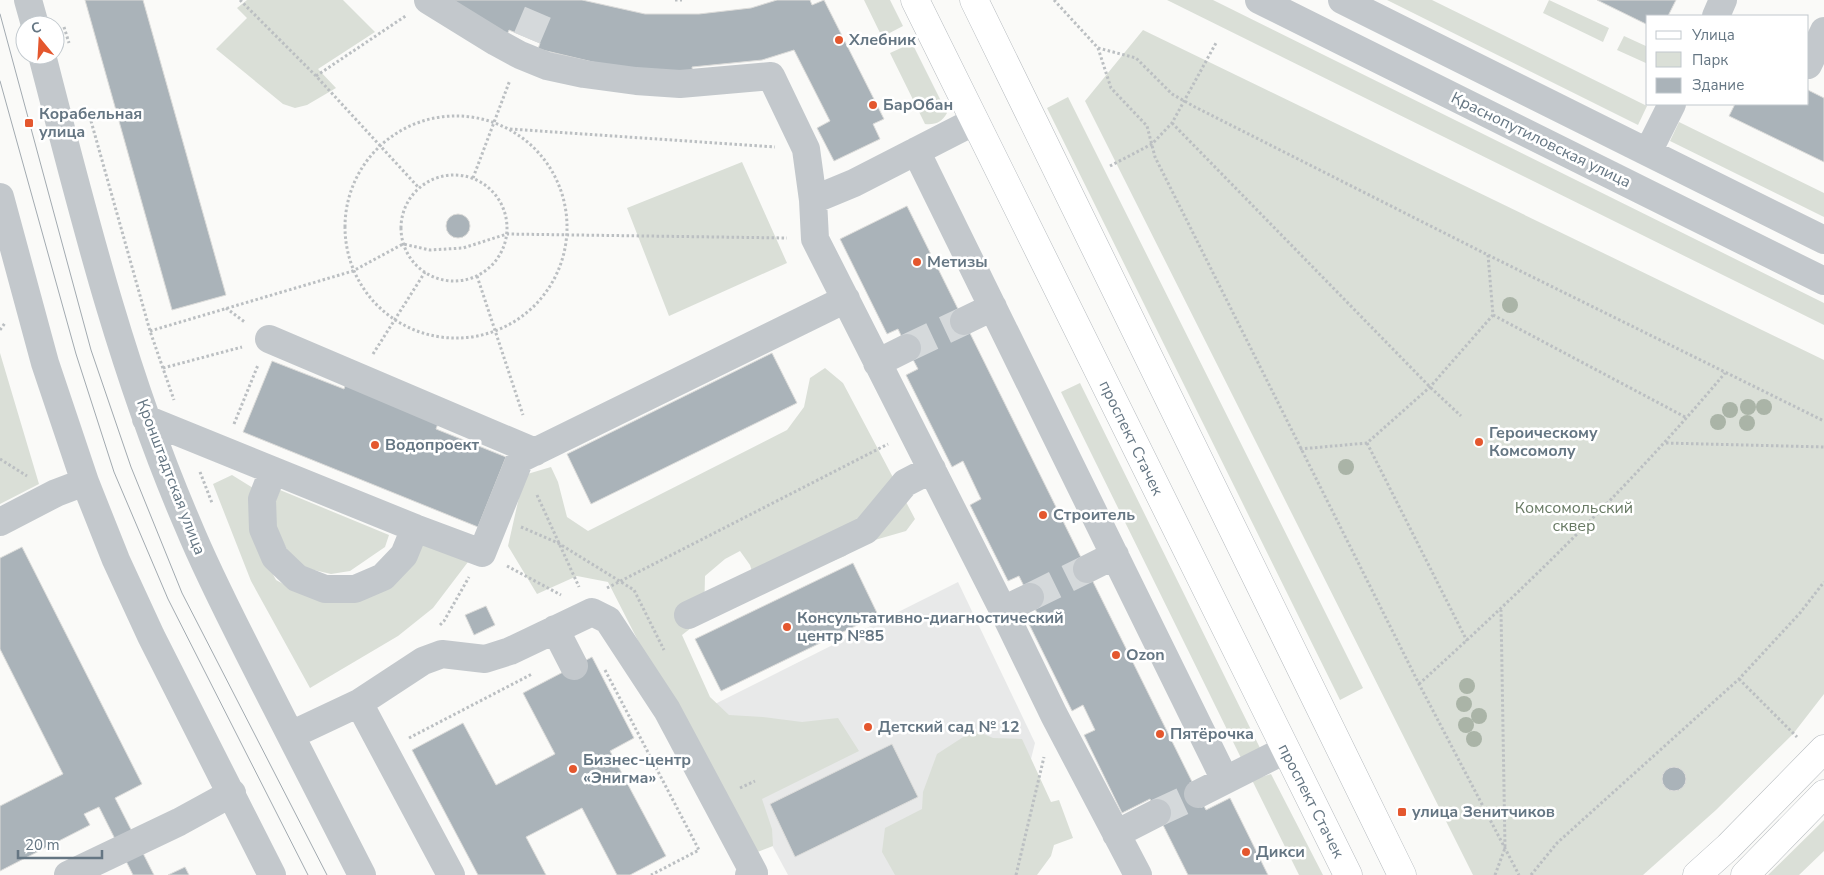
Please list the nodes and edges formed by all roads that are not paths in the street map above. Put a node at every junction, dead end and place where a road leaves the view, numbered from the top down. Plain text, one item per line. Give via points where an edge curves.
1 (28, 0) edge
2 (428, 0) edge
3 (915, 0) edge
4 (974, 0) edge
5 (1259, 0) edge
6 (1342, 0) edge
7 (1723, 0) edge
8 (32, 15) edge
9 (1716, 15) edge
10 (1824, 30) edge
11 (1809, 64) edge
12 (45, 65) edge
13 (1809, 66) edge
14 (1824, 74) edge
15 (1672, 105) edge
16 (975, 121) junction
17 (916, 151) junction
18 (1648, 152) junction
19 (0, 197) edge
20 (813, 200) junction
21 (1824, 240) edge
22 (1824, 281) edge
23 (846, 299) junction
24 (993, 307) junction
25 (964, 321) tunnel mouth
26 (269, 339) road end
27 (907, 348) tunnel mouth
28 (877, 363) junction
29 (146, 420) junction
30 (528, 456) junction
31 (932, 469) junction
32 (273, 470) junction
33 (85, 482) junction
34 (0, 522) edge
35 (415, 528) junction
36 (1114, 555) junction
37 (1086, 569) tunnel mouth
38 (1030, 598) tunnel mouth
39 (1003, 610) junction
40 (688, 615) dead end
41 (555, 629) junction
42 (581, 661) road end
43 (359, 703) junction
44 (291, 735) junction
45 (1285, 750) junction
46 (1816, 754) edge
47 (1225, 780) junction
48 (232, 794) junction
49 (1198, 794) tunnel mouth
50 (1824, 794) edge
51 (1157, 813) tunnel mouth
52 (1116, 834) junction
53 (68, 875) edge
54 (272, 875) edge
55 (362, 875) edge
56 (451, 875) edge
57 (749, 875) edge
58 (1138, 875) edge
59 (1348, 875) edge
60 (1402, 875) edge
61 (1697, 875) edge
62 (1745, 875) edge

1 - 8 street
2 - 20 street via 520,55 556,68 636,82 680,84 770,76 806,149
3 - 16 main road, проспект Стачек
4 - 60 main road
5 - 22 street, Краснопутиловская улица
6 - 18 street
7 - 9 street
10 - 11 street
12 - 29 street, Кронштадтская улица via 105,288
13 - 14 street
15 - 18 street
16 - 17 street
16 - 45 main road, проспект Стачек
17 - 20 street
17 - 24 street
18 - 21 street
19 - 33 street via 45,363
20 - 23 street via 815,238
23 - 28 street
23 - 30 street
24 - 25 street
24 - 36 street
26 - 30 street
27 - 28 street
28 - 31 street
29 - 32 street
29 - 44 street, Кронштадтская улица via 214,584
30 - 35 street via 482,553
31 - 39 street
31 - 40 street via 905,482 866,530
32 - 35 street
32 - 35 street via 262,499 263,529 275,557 297,578 325,588 355,589 382,577 404,556
33 - 34 street
33 - 48 street via 147,627
36 - 37 street
36 - 47 street
38 - 39 street
39 - 52 street
41 - 42 street
41 - 43 street via 485,659 436,656 423,661
41 - 57 street via 592,612 608,620 667,710 754,873
43 - 44 street
43 - 56 street
44 - 55 street, Кронштадтская улица
45 - 47 street
45 - 59 main road, проспект Стачек
46 - 61 main road
47 - 49 street
48 - 53 street
48 - 54 street
50 - 62 main road
51 - 52 street
52 - 58 street

